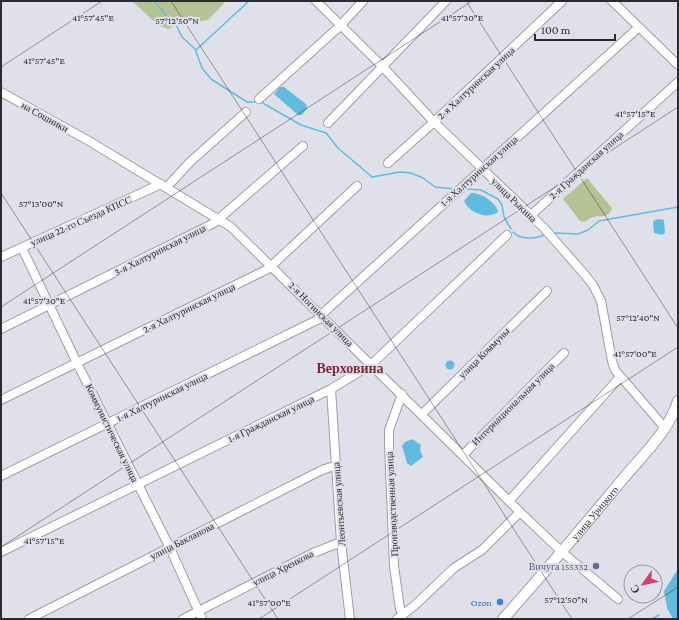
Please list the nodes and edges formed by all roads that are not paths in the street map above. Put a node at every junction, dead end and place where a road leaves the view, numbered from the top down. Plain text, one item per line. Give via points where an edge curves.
1 (316, 1) edge
2 (363, 1) edge
3 (446, 1) edge
4 (562, 1) edge
5 (612, 1) edge
6 (340, 26) junction
7 (639, 27) junction
8 (678, 65) edge
9 (383, 67) junction
10 (678, 82) edge
11 (1, 92) edge
12 (259, 98) dead end
13 (246, 112) dead end
14 (434, 122) junction
15 (328, 123) dead end
16 (89, 142) joint
17 (302, 146) dead end
18 (388, 163) dead end
19 (482, 168) junction
20 (164, 186) junction
21 (357, 186) dead end
22 (530, 216) junction
23 (220, 218) junction
24 (507, 235) dead end
25 (22, 248) junction
26 (1, 257) edge
27 (272, 266) junction
28 (547, 291) dead end
29 (50, 306) junction
30 (322, 316) junction
31 (1, 329) edge
32 (564, 353) dead end
33 (77, 363) junction
34 (372, 364) junction
35 (620, 377) junction
36 (331, 389) junction
37 (402, 394) junction
38 (1, 400) edge
39 (678, 401) edge
40 (422, 414) junction
41 (108, 424) junction
42 (665, 428) junction
43 (463, 455) junction
44 (336, 465) junction
45 (1, 476) edge
46 (138, 486) junction
47 (509, 501) junction
48 (520, 512) junction
49 (342, 542) junction
50 (170, 548) junction
51 (1, 552) edge
52 (562, 552) junction
53 (618, 599) dead end
54 (201, 615) edge
55 (400, 617) edge
56 (29, 619) edge
57 (183, 619) edge
58 (350, 619) edge
59 (503, 619) edge

1 - 6 street, улица Рыкина
2 - 6 street
3 - 9 street
4 - 14 street, 2-я Халтуринская улица
5 - 7 street
6 - 9 street, улица Рыкина
6 - 12 street
7 - 8 street
7 - 19 street, 1-я Халтуринская улица
9 - 14 street, улица Рыкина
9 - 15 street
10 - 22 street, 2-я Гражданская улица
11 - 16 street, на Сошники
13 - 20 street, улица 22-го Съезда КПСС
14 - 18 street, 2-я Халтуринская улица
14 - 19 street, улица Рыкина
16 - 20 street, 2-я Ногинская улица
17 - 23 street, 3-я Халтуринская улица
19 - 22 street, улица Рыкина
19 - 30 street, 1-я Халтуринская улица
20 - 23 street, 2-я Ногинская улица
20 - 25 street, улица 22-го Съезда КПСС
21 - 27 street, 2-я Халтуринская улица
22 - 35 street, улица Рыкина via 548,232 593,285 601,301 612,361
23 - 27 street, 2-я Ногинская улица
23 - 29 street, 3-я Халтуринская улица
24 - 34 street, 1-я Гражданская улица
25 - 26 street, улица 22-го Съезда КПСС
25 - 29 street, Коммунистическая улица
27 - 30 street, 2-я Ногинская улица
27 - 33 street, 2-я Халтуринская улица
28 - 40 street, улица Коммуны
29 - 31 street, 3-я Халтуринская улица
29 - 33 street, Коммунистическая улица
30 - 34 street, 2-я Ногинская улица
30 - 41 street, 1-я Халтуринская улица
32 - 43 street, Интернациональная улица
33 - 38 street, 2-я Халтуринская улица
33 - 41 street, Коммунистическая улица
34 - 36 street, 1-я Гражданская улица
34 - 37 street, 2-я Ногинская улица
35 - 42 street, улица Рыкина
35 - 47 street
36 - 44 street, Леонтьевская улица
36 - 46 street, 1-я Гражданская улица
37 - 40 street, 2-я Ногинская улица
37 - 55 street, Производственная улица via 389,430 394,566
39 - 42 main road, улица Урицкого
40 - 43 street, 2-я Ногинская улица
41 - 45 street, 1-я Халтуринская улица
41 - 46 street, Коммунистическая улица
42 - 52 main road, улица Урицкого
43 - 47 street, 2-я Ногинская улица
44 - 49 street, Леонтьевская улица
44 - 50 street, улица Бакланова
46 - 50 street, Коммунистическая улица
46 - 51 street, 1-я Гражданская улица
47 - 48 street, 2-я Ногинская улица
48 - 52 street, 2-я Ногинская улица
48 - 55 street via 482,550 454,568
49 - 54 street, улица Хренкова via 313,553
49 - 58 street, Леонтьевская улица
50 - 54 street, Коммунистическая улица
50 - 56 street, улица Бакланова
52 - 53 street, 2-я Ногинская улица
52 - 59 main road, улица Урицкого
54 - 57 street, улица Хренкова

